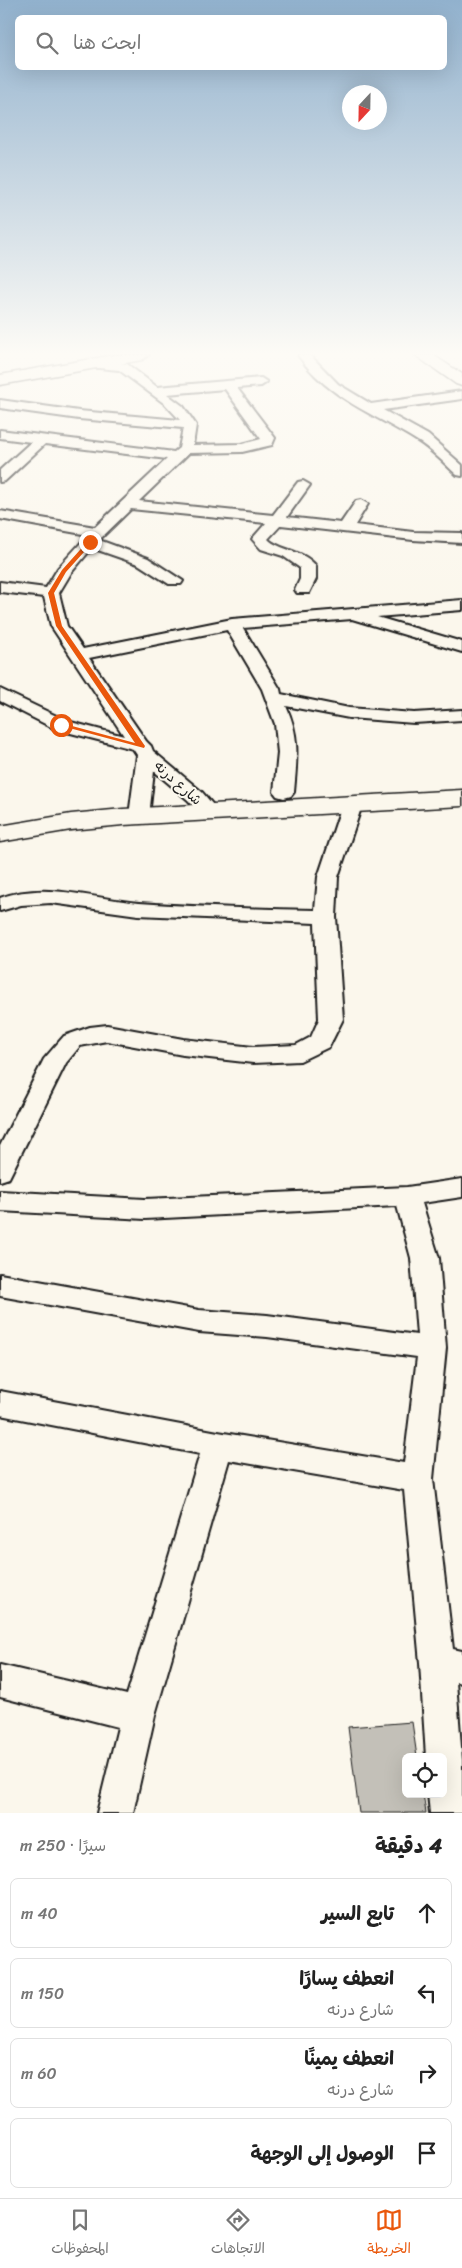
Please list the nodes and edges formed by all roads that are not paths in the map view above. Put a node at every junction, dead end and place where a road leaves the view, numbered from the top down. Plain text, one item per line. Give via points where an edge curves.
1 (42, 439) edge
2 (48, 440) edge
3 (188, 440) edge
4 (268, 440) edge
5 (425, 440) edge
6 (181, 452) junction
7 (0, 463) edge
8 (14, 465) junction
9 (462, 472) edge
10 (0, 478) edge
11 (303, 485) dead end
12 (128, 504) junction
13 (361, 504) dead end
14 (0, 515) edge
15 (277, 520) junction
16 (345, 528) junction
17 (94, 537) junction
18 (462, 538) edge
19 (176, 581) dead end
20 (0, 586) edge
21 (303, 590) dead end
22 (51, 593) junction
23 (462, 605) edge
24 (347, 613) junction
25 (232, 624) junction
26 (462, 647) edge
27 (77, 655) junction
28 (0, 694) edge
29 (272, 698) junction
30 (462, 715) edge
31 (144, 751) junction
32 (462, 782) edge
33 (284, 792) junction
34 (462, 798) edge
35 (202, 804) junction
36 (352, 805) junction
37 (140, 808) junction
38 (0, 817) edge
39 (0, 834) edge
40 (0, 905) edge
41 (325, 917) junction
42 (0, 1172) edge
43 (462, 1188) edge
44 (407, 1196) junction
45 (0, 1202) edge
46 (0, 1285) edge
47 (432, 1348) junction
48 (0, 1403) edge
49 (218, 1445) junction
50 (418, 1479) junction
51 (449, 1665) edge
52 (0, 1681) edge
53 (138, 1715) junction
54 (115, 1813) edge
55 (448, 1813) edge

1 - 8 street
2 - 6 street
3 - 6 street
4 - 6 street via 242,448
5 - 9 street
6 - 12 street
7 - 8 street
8 - 10 street
11 - 15 street
12 - 15 street
12 - 17 street
13 - 16 street
14 - 17 street
15 - 16 street
15 - 21 street via 260,539 266,546 288,553 308,566 308,579
16 - 18 street
17 - 19 street
17 - 22 street via 64,571
20 - 22 street
22 - 27 street, شارع درنه via 59,626
23 - 24 street
24 - 25 street
24 - 26 street
25 - 27 street
25 - 29 street via 271,689
27 - 31 street, شارع درنه
28 - 31 street via 61,725
29 - 30 street via 349,713 414,718
29 - 33 street via 286,729
31 - 35 street, شارع درنه
31 - 37 street, شارع درنه
32 - 33 main road via 347,791
33 - 35 main road
34 - 36 main road
35 - 36 main road
35 - 37 main road
36 - 41 street via 328,877
37 - 38 main road via 28,810
37 - 39 main road
40 - 41 street via 34,896 57,896 134,909
41 - 42 street via 331,1019 321,1042 300,1053 254,1055 183,1048 107,1034 72,1041 56,1059
43 - 44 street
44 - 45 street via 145,1209
44 - 47 street via 425,1258
46 - 47 street via 199,1321 267,1326
47 - 50 street
48 - 49 street
49 - 50 street
49 - 53 street
50 - 51 street
51 - 55 street
52 - 53 street
53 - 54 street

